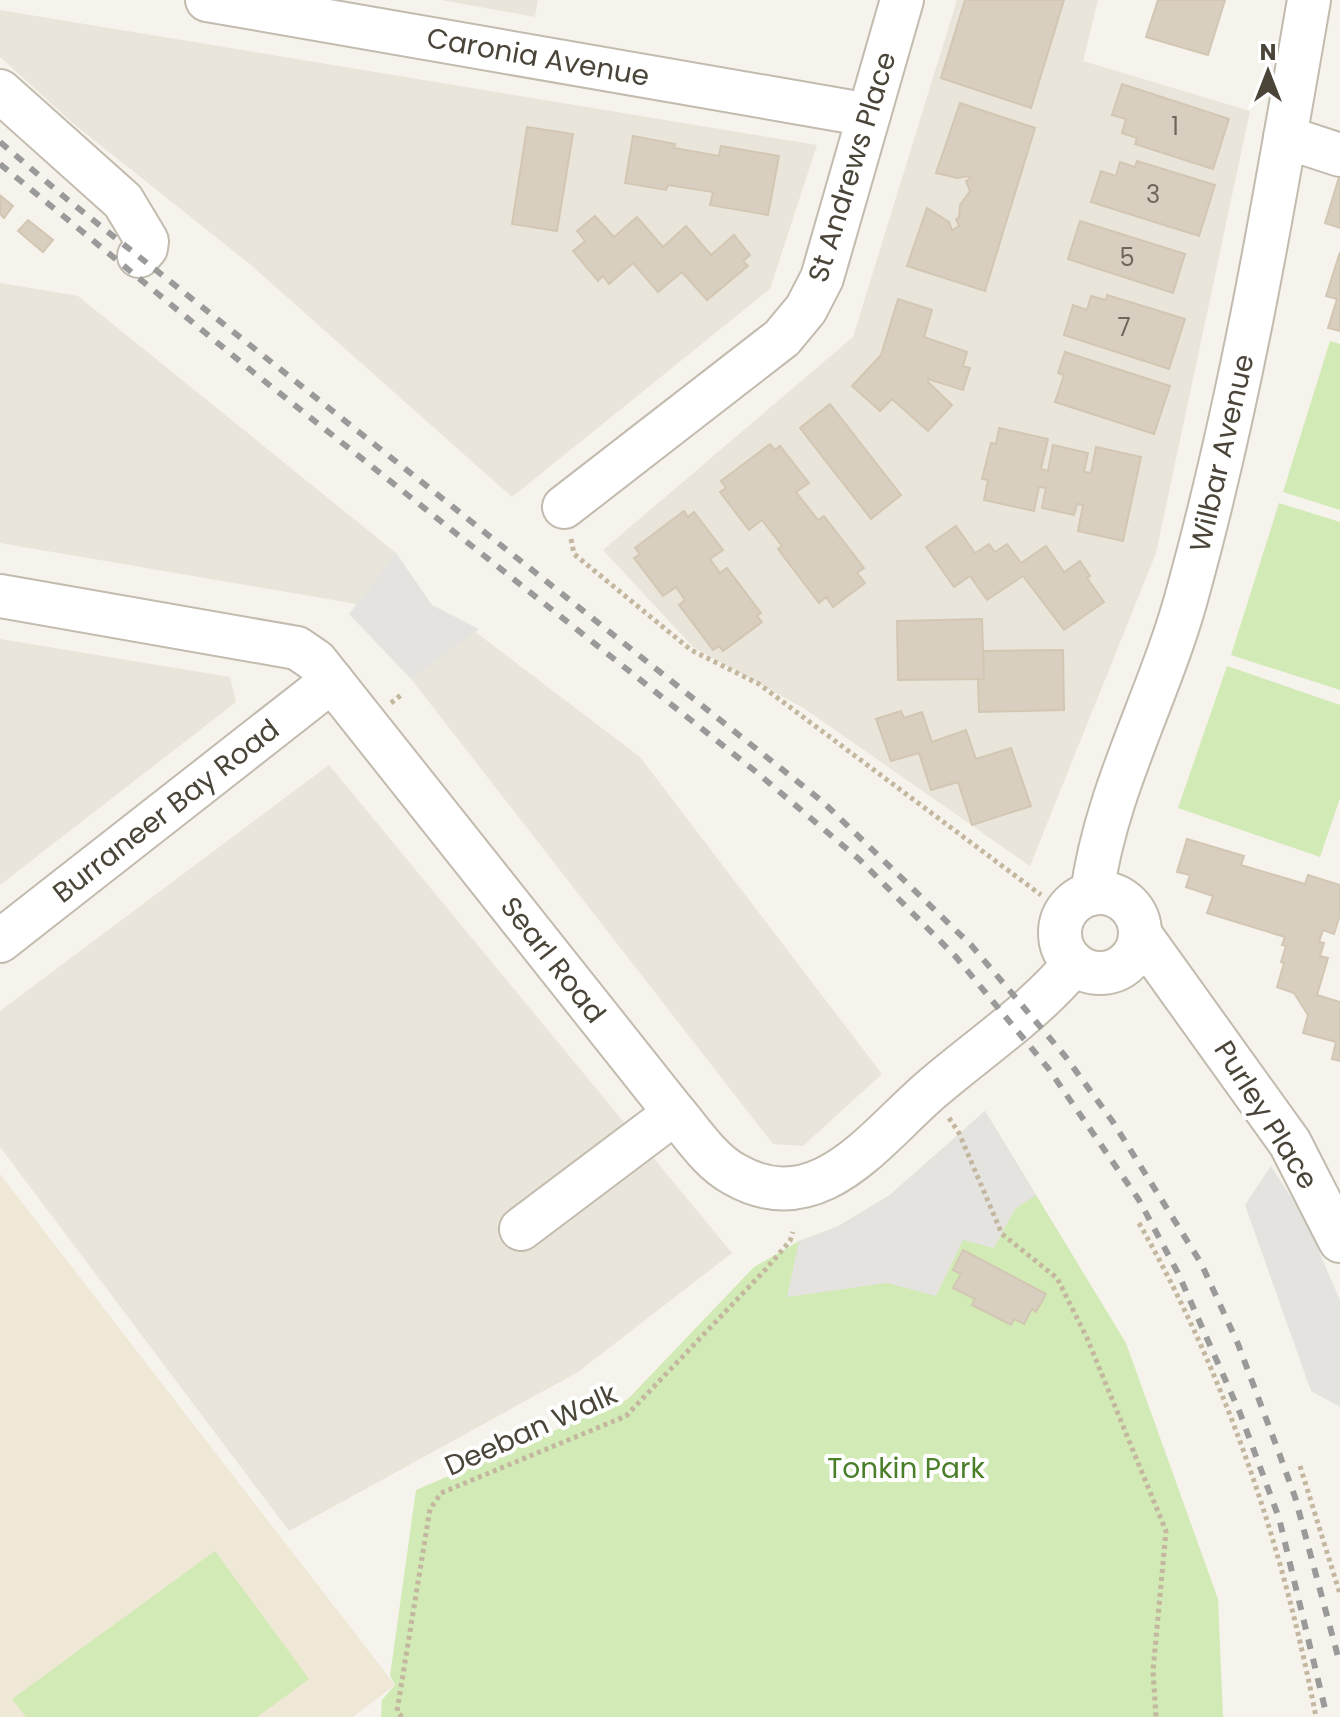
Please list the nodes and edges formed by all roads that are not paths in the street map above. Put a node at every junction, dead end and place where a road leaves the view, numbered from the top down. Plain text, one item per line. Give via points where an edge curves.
1 (207, 0) edge
2 (902, 0) edge
3 (1309, 0) edge
4 (0, 91) edge
5 (869, 115) junction
6 (1285, 137) junction
7 (1340, 155) edge
8 (139, 256) dead end
9 (564, 507) road end
10 (0, 596) edge
11 (332, 681) junction
12 (1092, 894) junction
13 (0, 941) edge
14 (1132, 950) junction
15 (1074, 964) junction
16 (675, 1113) junction
17 (521, 1229) dead end
18 (1340, 1241) edge

1 - 5 street, Caronia Avenue
2 - 5 street, St Andrews Place
3 - 6 street, Wilbar Avenue
4 - 8 street via 123,201 147,241
5 - 9 street, St Andrews Place via 822,278 806,309 782,338
6 - 7 street
6 - 12 street, Wilbar Avenue via 1252,321 1192,580 1103,832
10 - 11 street, Searl Road via 297,648
11 - 13 street, Burraneer Bay Road
11 - 16 street, Searl Road
12 - 14 street via 1126,902 1136,916
12 - 15 street via 1070,906 1060,930
14 - 15 street via 1112,971 1098,973
14 - 18 street, Purley Place via 1185,994 1290,1143
15 - 16 street, Searl Road via 1033,1007 848,1167 826,1180 771,1187 734,1174
16 - 17 street

